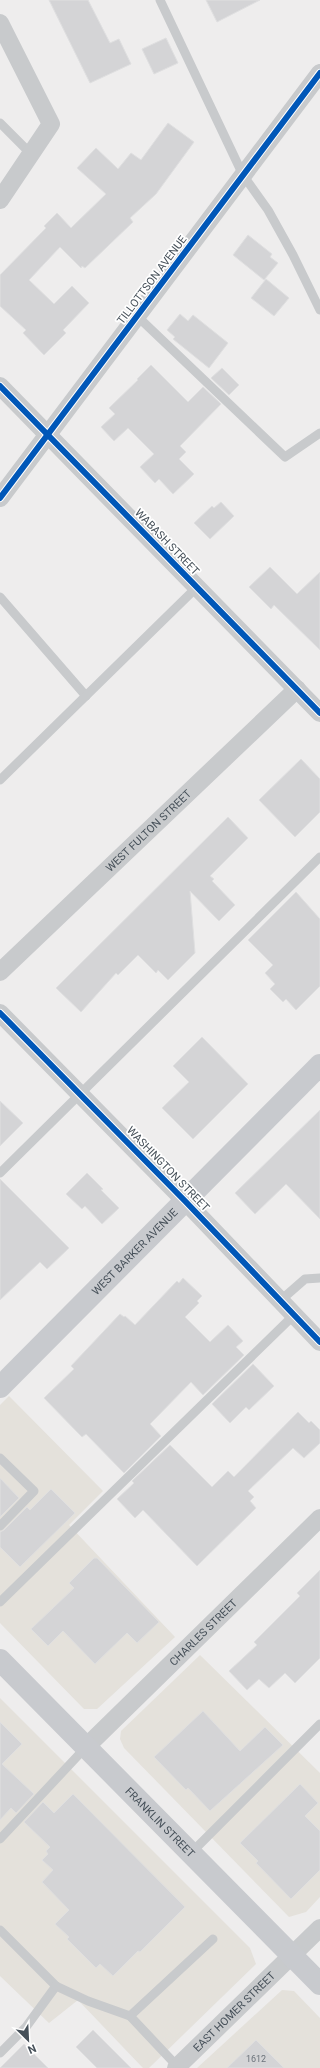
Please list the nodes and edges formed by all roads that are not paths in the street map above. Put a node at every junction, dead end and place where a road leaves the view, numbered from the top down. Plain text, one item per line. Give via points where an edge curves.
1 (160, 0) edge
2 (0, 23) edge
3 (320, 73) edge
4 (0, 123) edge
5 (31, 154) junction
6 (243, 175) junction
7 (0, 200) edge
8 (320, 310) edge
9 (137, 316) junction
10 (0, 386) edge
11 (320, 432) edge
12 (48, 434) junction
13 (0, 498) edge
14 (197, 587) junction
15 (0, 597) edge
16 (297, 689) junction
17 (86, 696) junction
18 (320, 713) edge
19 (0, 780) edge
20 (319, 861) edge
21 (0, 972) edge
22 (0, 1013) edge
23 (320, 1065) edge
24 (81, 1095) junction
25 (0, 1173) edge
26 (185, 1200) junction
27 (320, 1278) edge
28 (281, 1300) junction
29 (294, 1315) junction
30 (320, 1342) edge
31 (0, 1388) edge
32 (0, 1458) edge
33 (320, 1518) edge
34 (0, 1526) edge
35 (0, 1602) edge
36 (0, 1660) edge
37 (320, 1724) edge
38 (86, 1747) junction
39 (0, 1839) edge
40 (191, 1853) junction
41 (320, 1928) edge
42 (0, 1930) edge
43 (212, 1939) dead end
44 (292, 1955) junction
45 (320, 1984) edge
46 (56, 1986) junction
47 (130, 2016) junction
48 (0, 2054) edge
49 (177, 2067) edge

1 - 6 lane
2 - 5 street via 51,124
3 - 6 street, TILLOTTSON AVENUE
4 - 5 lane
5 - 7 street
6 - 8 lane via 268,210
6 - 9 street, TILLOTTSON AVENUE
9 - 11 lane via 285,457
9 - 12 street, TILLOTTSON AVENUE
10 - 12 street, WABASH STREET
12 - 13 street, TILLOTTSON AVENUE
12 - 14 street, WABASH STREET
14 - 16 street, WABASH STREET
14 - 17 lane
15 - 17 lane
16 - 18 street, WABASH STREET
16 - 21 street, WEST FULTON STREET
17 - 19 lane
20 - 24 lane
22 - 24 street, WASHINGTON STREET
23 - 26 main road, WEST BARKER AVENUE
24 - 25 lane
24 - 26 street, WASHINGTON STREET
26 - 28 street, WASHINGTON STREET
26 - 31 main road, WEST BARKER AVENUE
27 - 28 lane via 305,1279
28 - 29 street, WASHINGTON STREET
29 - 30 street, WASHINGTON STREET
29 - 35 lane
32 - 34 lane via 34,1491
33 - 38 street, CHARLES STREET
36 - 38 main road, FRANKLIN STREET
37 - 40 lane
38 - 39 lane
38 - 40 main road, FRANKLIN STREET
40 - 44 main road, FRANKLIN STREET
41 - 44 street, EAST HOMER STREET
42 - 46 lane
43 - 47 lane
44 - 45 main road, FRANKLIN STREET
44 - 49 street, EAST HOMER STREET
46 - 47 lane
46 - 48 lane via 26,2027
47 - 49 lane

